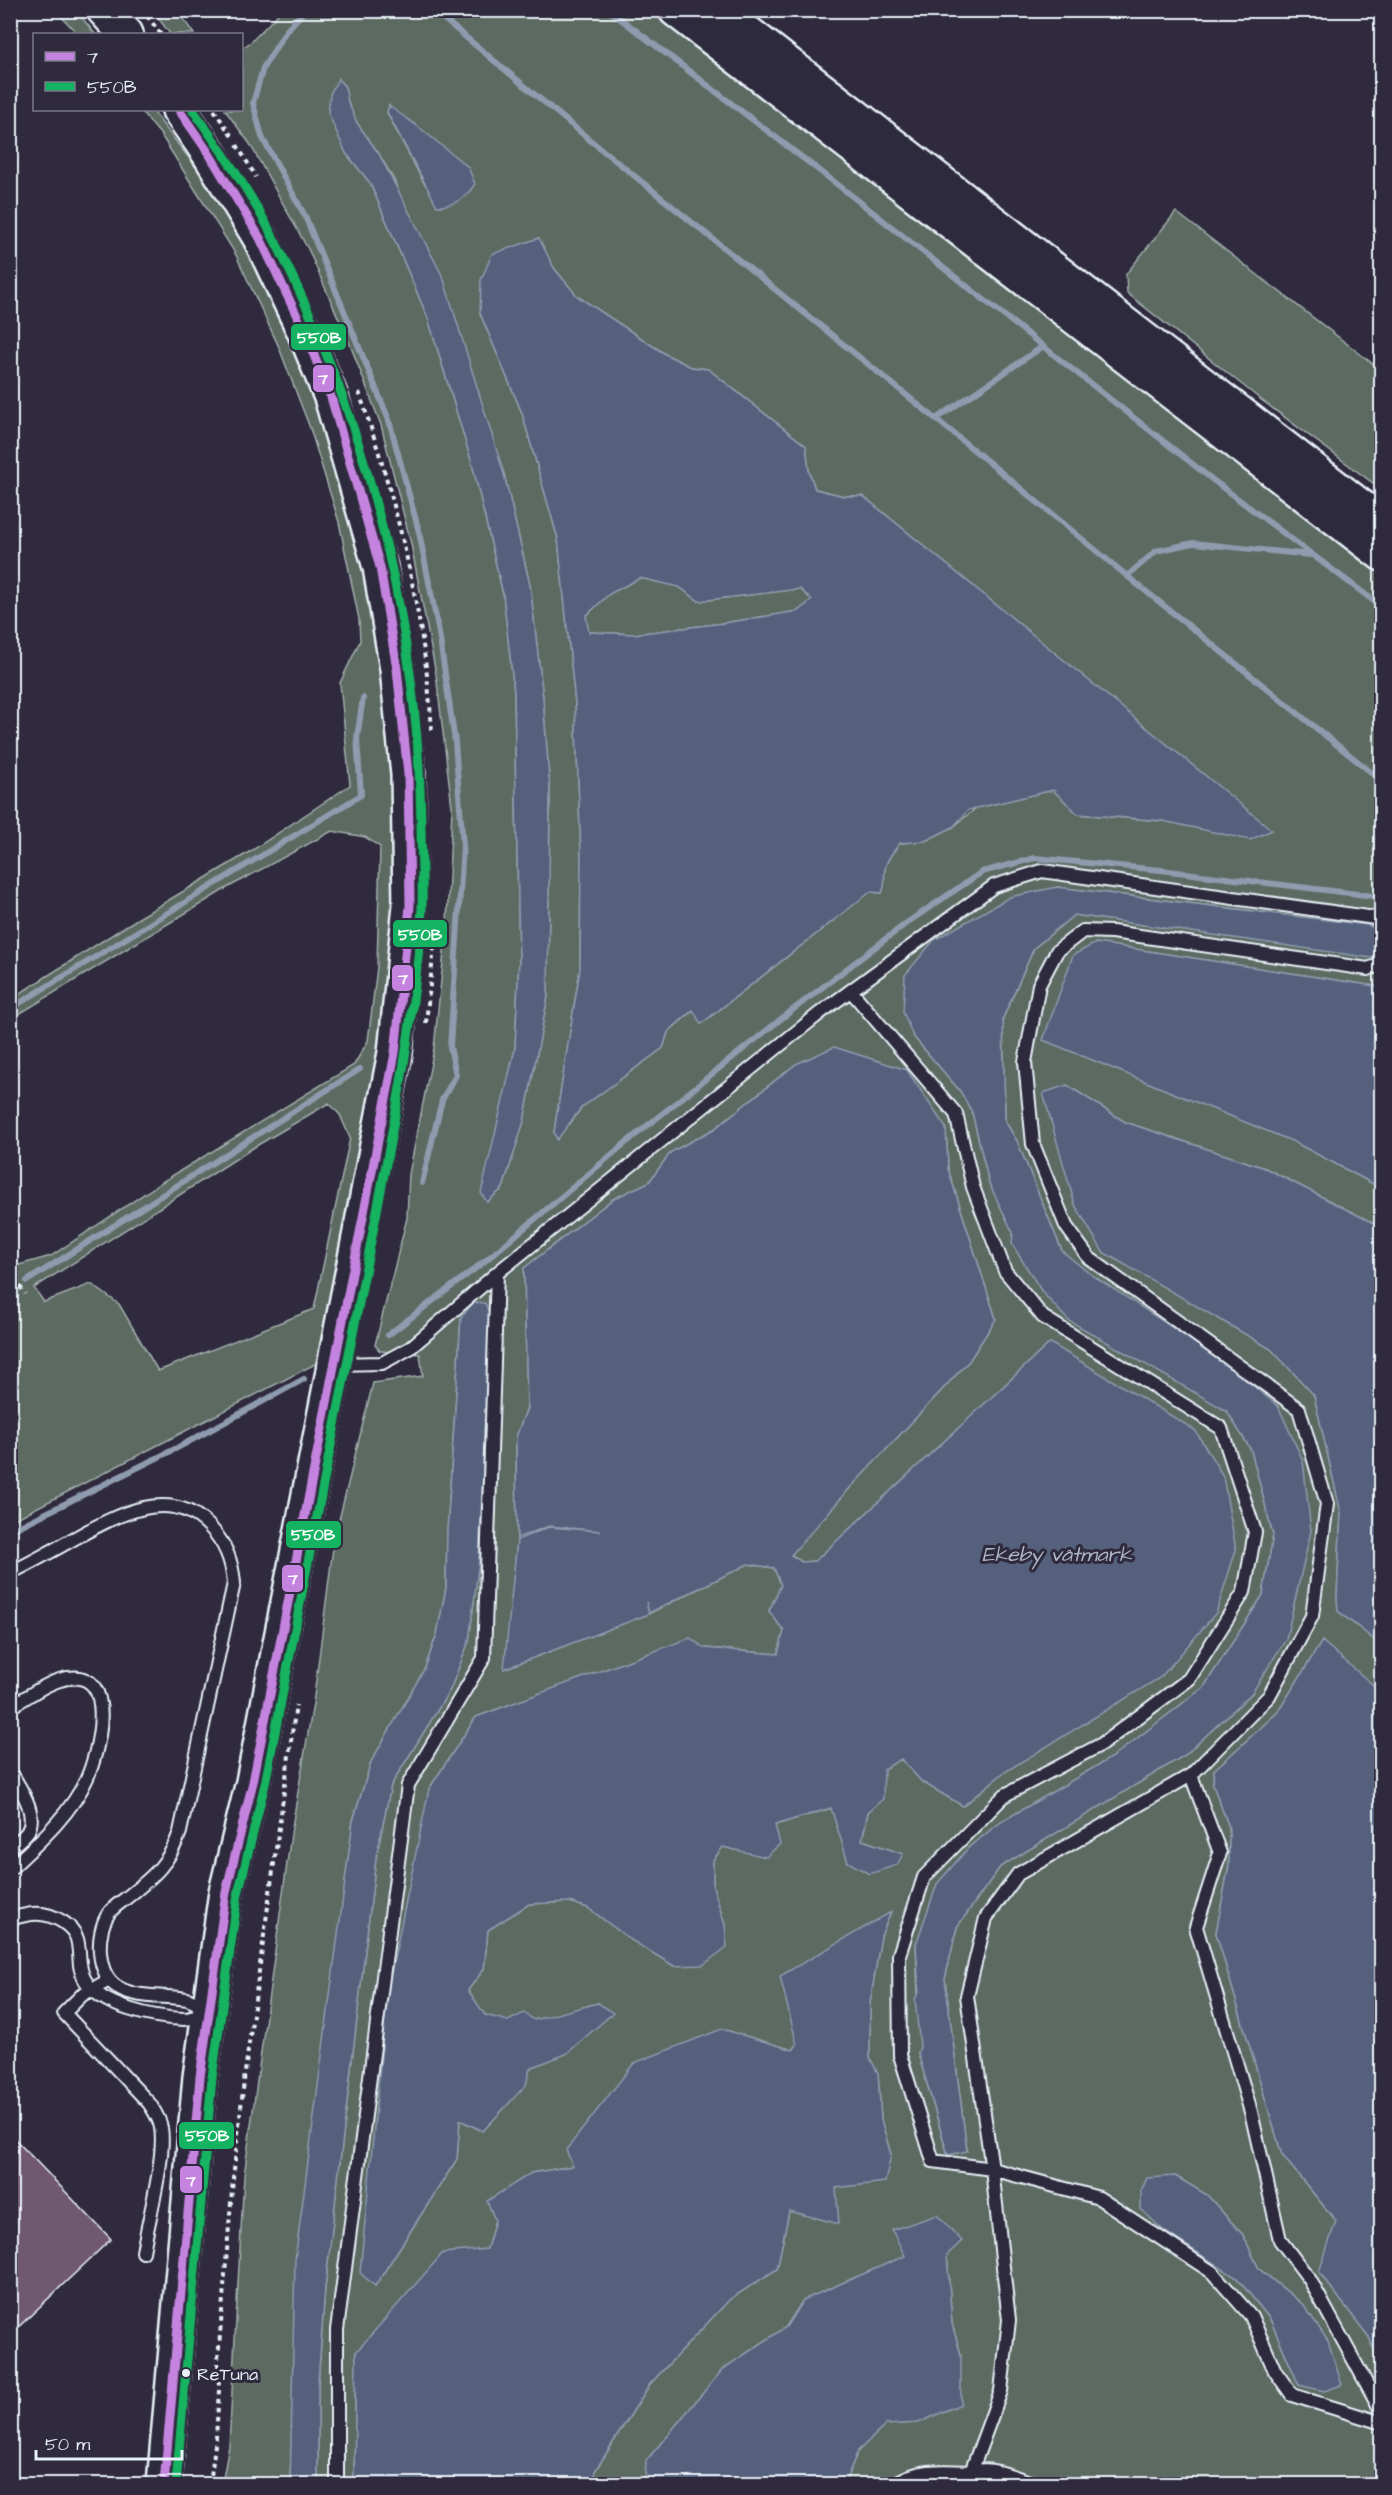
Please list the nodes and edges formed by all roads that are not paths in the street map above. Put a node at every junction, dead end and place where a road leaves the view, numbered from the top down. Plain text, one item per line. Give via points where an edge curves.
1 (104, 10) edge
2 (676, 10) edge
3 (718, 10) edge
4 (125, 33) edge
5 (180, 111) edge
6 (1382, 523) edge
7 (1382, 554) edge
8 (1382, 919) edge
9 (1382, 964) edge
10 (851, 991) junction
11 (497, 1273) junction
12 (336, 1364) junction
13 (10, 1573) edge
14 (10, 1707) edge
15 (10, 1771) edge
16 (1191, 1775) junction
17 (31, 1820) junction
18 (51, 1828) junction
19 (10, 1848) edge
20 (10, 1869) edge
21 (10, 1919) edge
22 (109, 1980) junction
23 (92, 1989) junction
24 (219, 2013) junction
25 (992, 2169) junction
26 (142, 2252) dead end
27 (1382, 2412) edge
28 (1382, 2423) edge
29 (972, 2472) junction
30 (164, 2484) edge
31 (186, 2484) edge
32 (337, 2484) edge
33 (895, 2484) edge
34 (958, 2484) edge
35 (1036, 2484) edge

1 - 4 main road
2 - 7 main road
3 - 6 main road
5 - 12 main road via 260,238 331,396 380,567 397,669 408,774 410,906 395,1053
8 - 10 lane via 1042,871 994,886
9 - 16 lane via 1368,969 1083,931 1057,951 1039,985 1024,1062 1033,1144 1065,1226 1089,1258 1299,1409 1327,1504 1312,1616 1269,1696
10 - 11 lane
10 - 25 lane via 956,1114 973,1187 1005,1271 1043,1317 1221,1428 1255,1532 1244,1592 1190,1679 1102,1744 1005,1795 924,1876 899,1955 900,2055 933,2161
11 - 12 lane via 410,1348 382,1363
11 - 32 lane via 484,1658 408,1785 337,2330
12 - 24 main road via 253,1782 226,1892
13 - 22 lane via 121,1513 142,1507 180,1509 194,1514 219,1537 232,1565 234,1583 180,1832 157,1873 109,1914 101,1934 102,1964
14 - 18 lane via 68,1678 86,1682 100,1695 100,1727 87,1779
15 - 17 lane via 30,1809
16 - 25 lane via 1018,1874 986,1918 967,1996
16 - 27 lane via 1220,1853 1196,1927 1251,2112 1280,2240 1310,2280
17 - 18 lane
17 - 19 lane via 28,1831
18 - 20 lane
21 - 23 lane via 41,1913 66,1925 77,1938 80,1968
22 - 23 lane
22 - 24 lane via 135,1994 189,2000
23 - 24 lane via 106,2000 145,2013 187,2019
23 - 26 lane via 64,2013 149,2103 161,2129 161,2154
24 - 30 main road via 200,2078
24 - 31 main road
25 - 28 lane via 1100,2198 1212,2272 1251,2316 1275,2371 1292,2395
25 - 29 lane via 1009,2320 1001,2391
29 - 33 lane via 934,2470
29 - 34 lane
29 - 35 lane via 987,2470

